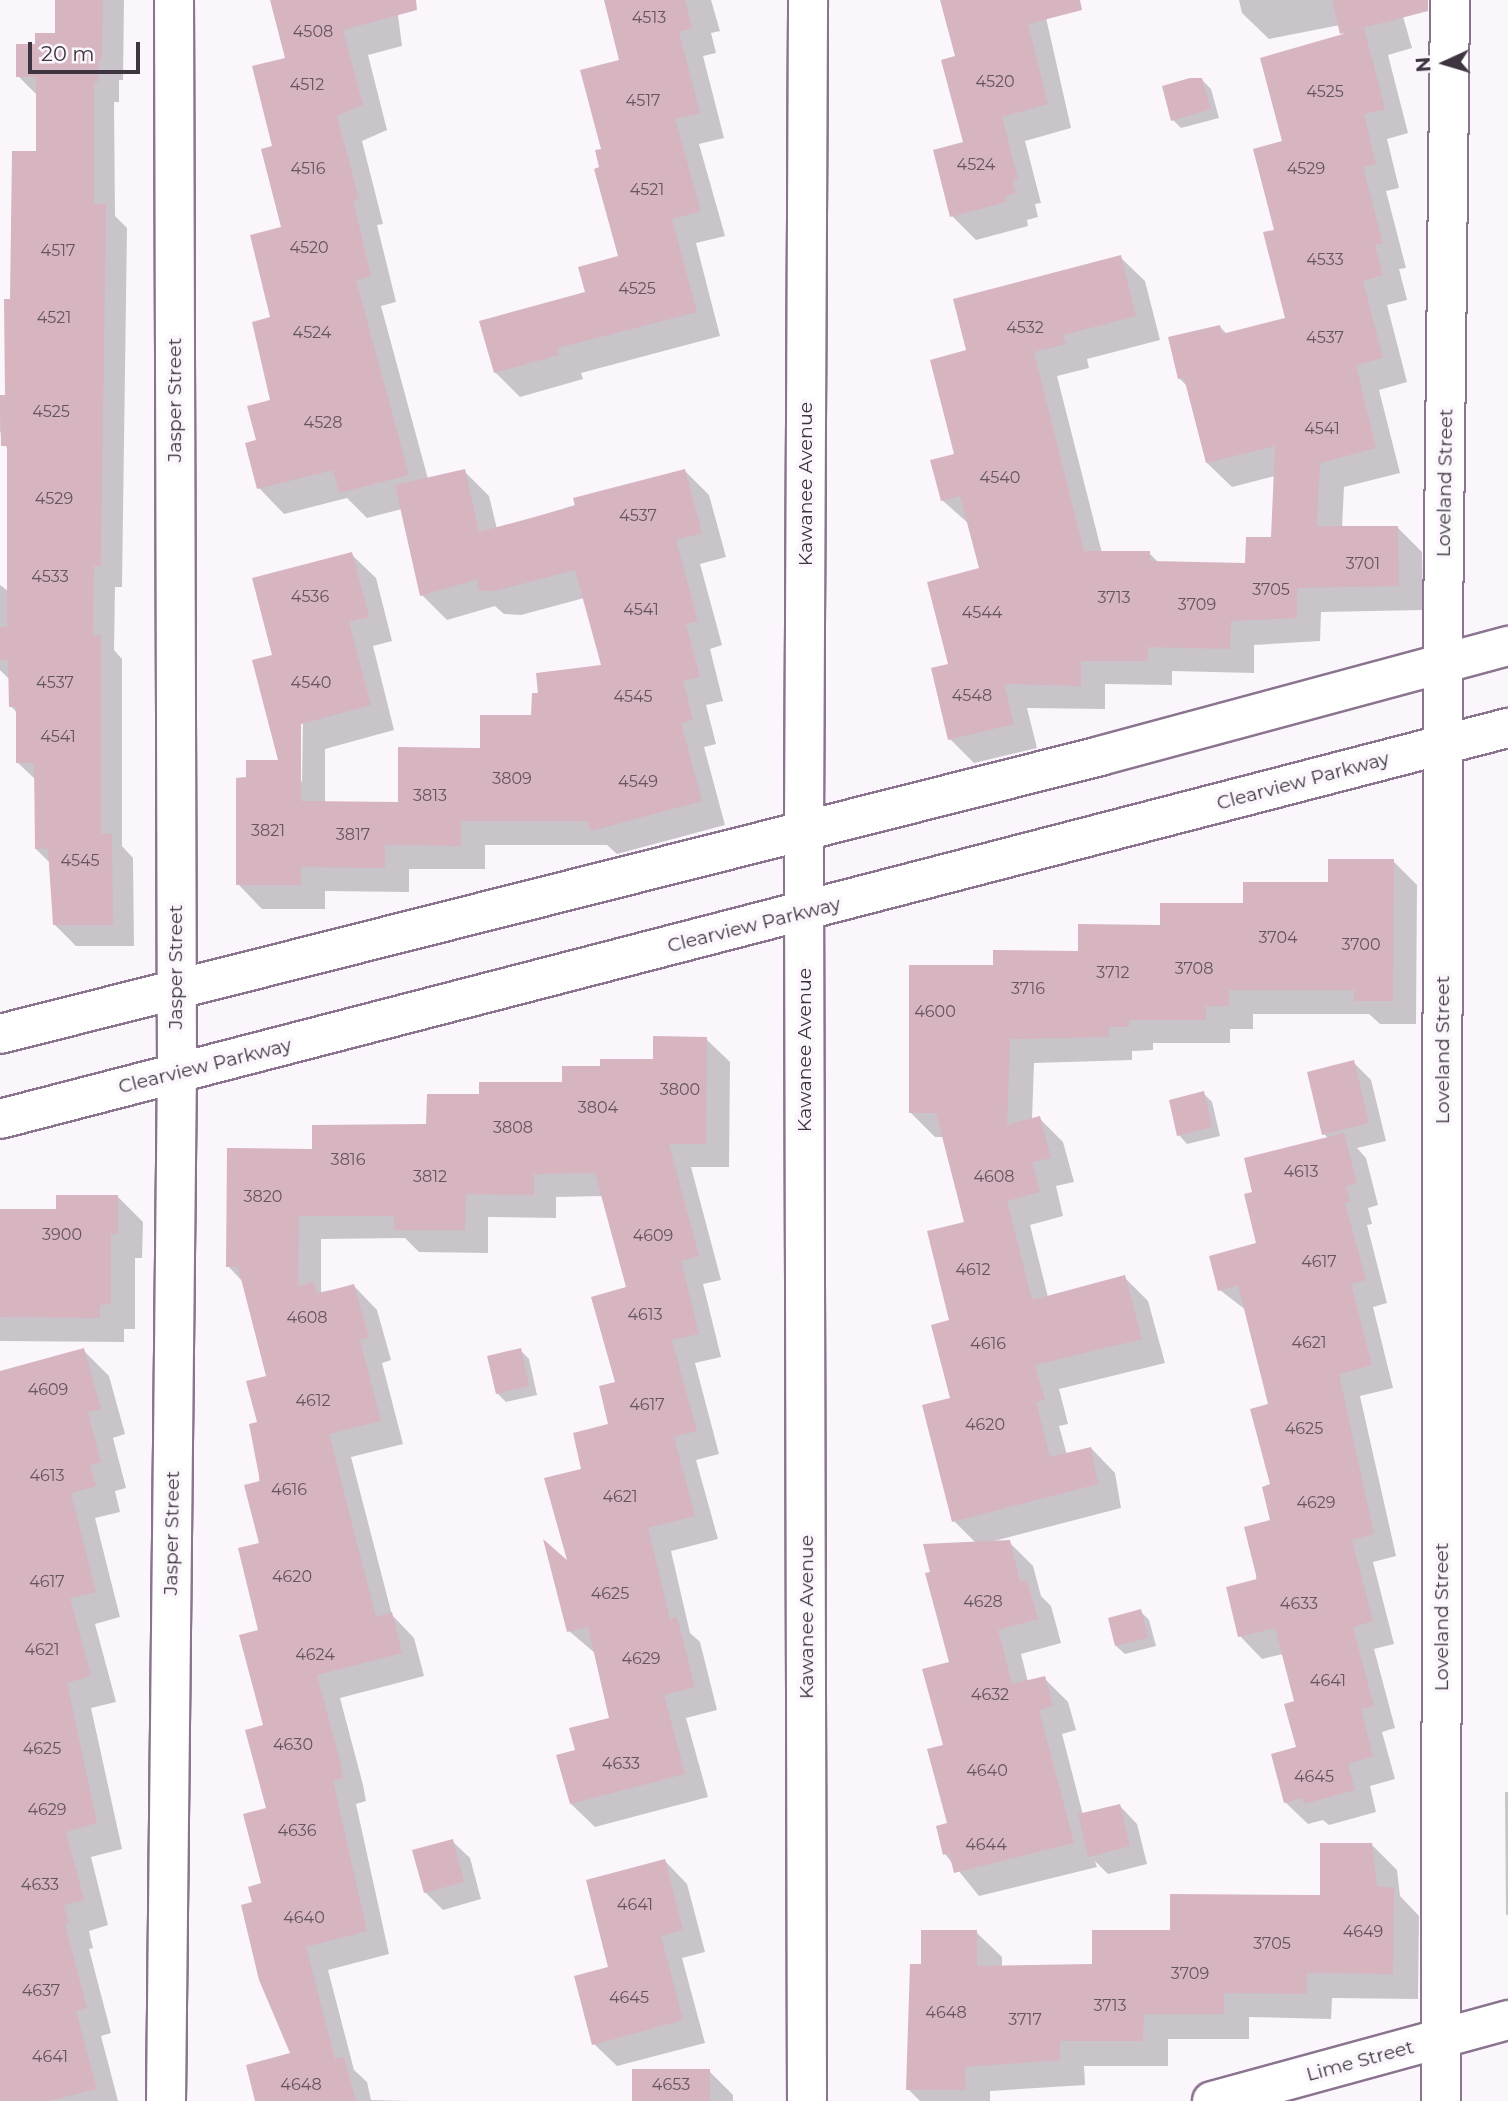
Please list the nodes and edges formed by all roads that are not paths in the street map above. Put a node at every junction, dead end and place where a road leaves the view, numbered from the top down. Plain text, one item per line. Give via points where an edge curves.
1 (174, 0) edge
2 (808, 0) edge
3 (1450, 0) edge
4 (1508, 646) edge
5 (1443, 662) junction
6 (1508, 727) edge
7 (1443, 744) junction
8 (804, 830) junction
9 (804, 913) junction
10 (176, 990) junction
11 (0, 1034) edge
12 (177, 1072) junction
13 (0, 1119) edge
14 (1508, 2020) edge
15 (1441, 2039) junction
16 (166, 2101) edge
17 (807, 2101) edge
18 (1213, 2101) edge
19 (1441, 2101) edge

1 - 10 street, Jasper Street
2 - 8 street, Kawanee Avenue
3 - 5 street, Loveland Street
4 - 5 street
5 - 7 street, Loveland Street
5 - 8 street
6 - 7 street, Clearview Parkway
7 - 9 street, Clearview Parkway
7 - 15 street, Loveland Street
8 - 9 street, Kawanee Avenue
8 - 10 street
9 - 12 street, Clearview Parkway
9 - 17 street, Kawanee Avenue
10 - 11 street
10 - 12 street, Jasper Street
12 - 13 street, Clearview Parkway
12 - 16 street, Jasper Street
14 - 15 street, Lime Street
15 - 18 street, Lime Street
15 - 19 street, Loveland Street

